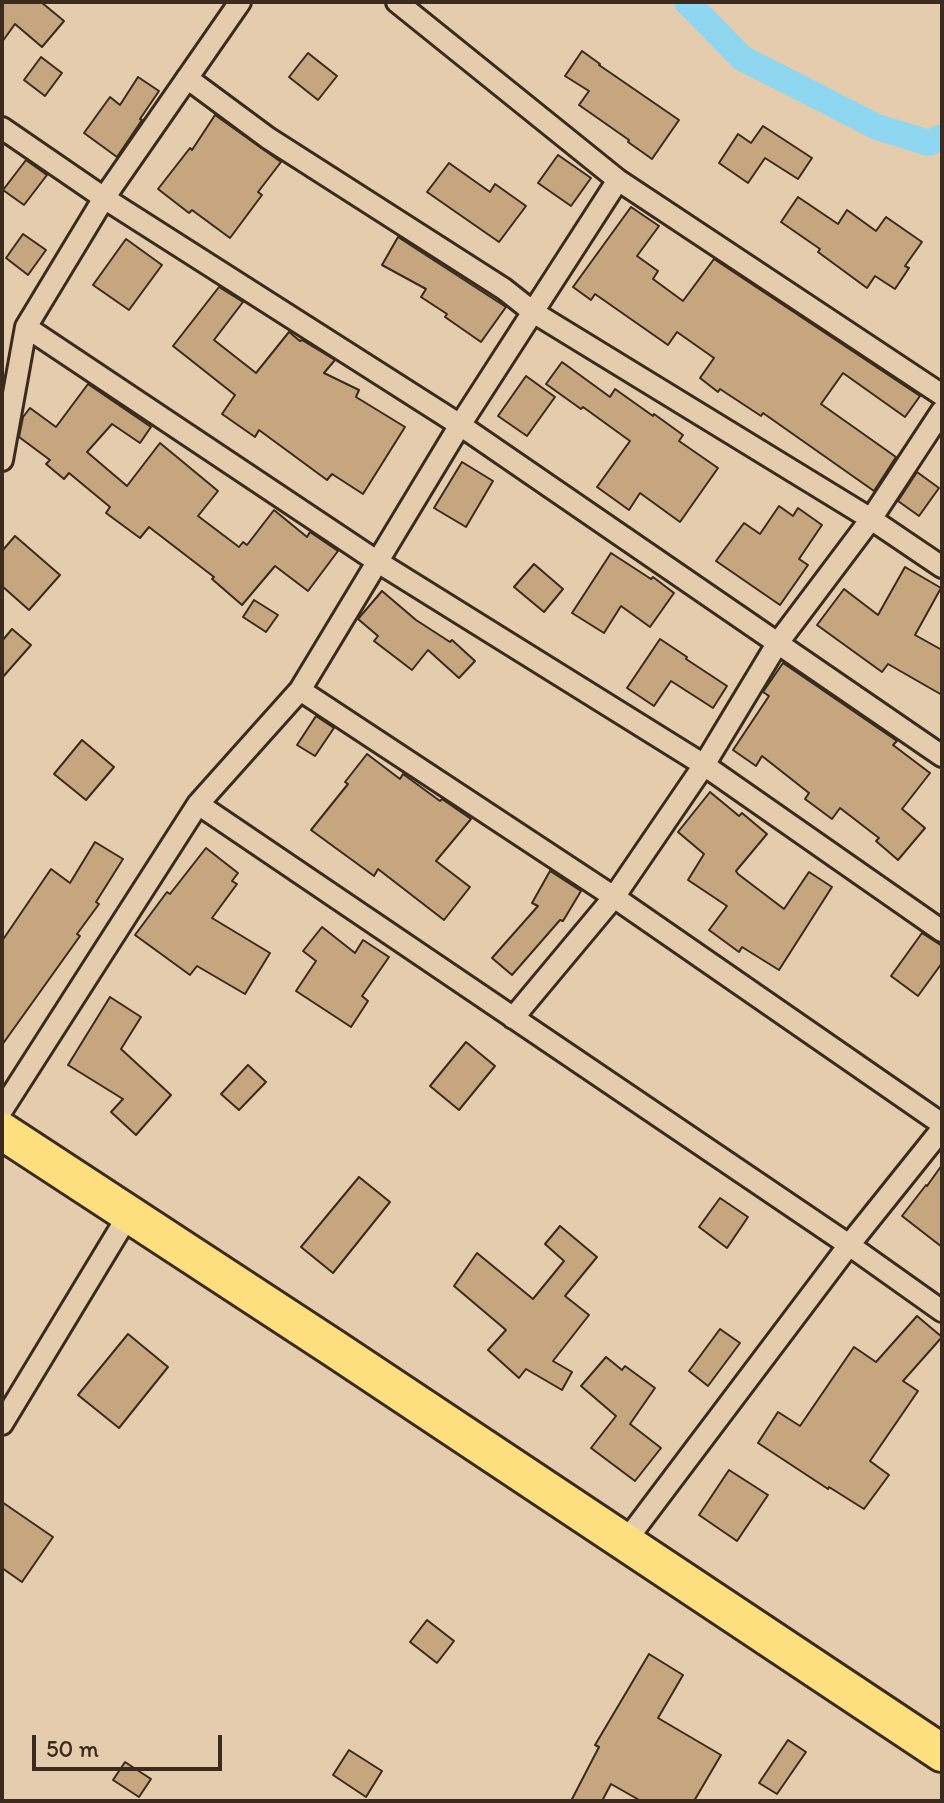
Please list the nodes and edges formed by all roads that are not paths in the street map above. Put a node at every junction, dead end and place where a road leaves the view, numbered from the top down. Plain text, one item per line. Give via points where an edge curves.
1 (240, 2) edge
2 (397, 2) edge
3 (187, 78) junction
4 (2, 128) edge
5 (618, 180) junction
6 (104, 198) junction
7 (533, 312) junction
8 (26, 327) junction
9 (942, 395) edge
10 (942, 411) edge
11 (460, 425) junction
12 (2, 460) edge
13 (871, 519) junction
14 (378, 562) junction
15 (942, 567) edge
16 (777, 644) junction
17 (300, 690) junction
18 (942, 756) edge
19 (704, 765) junction
20 (198, 804) junction
21 (614, 897) junction
22 (942, 931) edge
23 (513, 1018) junction
24 (2, 1110) edge
25 (942, 1126) edge
26 (2, 1131) edge
27 (129, 1214) junction
28 (849, 1245) junction
29 (942, 1311) edge
30 (2, 1424) edge
31 (625, 1542) junction
32 (942, 1753) edge

1 - 3 street
2 - 5 street
3 - 6 street
3 - 7 street via 268,138
4 - 6 street
5 - 7 street
5 - 9 street
6 - 8 street
6 - 11 street
7 - 11 street
7 - 13 street
8 - 12 street
8 - 14 street
10 - 13 street
11 - 14 street
11 - 16 street
13 - 15 street
13 - 16 street
14 - 17 street
14 - 19 street
16 - 18 street
16 - 19 street
17 - 20 street
17 - 21 street
19 - 21 street
19 - 22 street
20 - 23 street
20 - 24 street
21 - 23 street
21 - 25 street
23 - 28 street
25 - 28 street
26 - 27 highway
27 - 30 street
27 - 31 highway
28 - 29 street
28 - 31 street
31 - 32 highway

